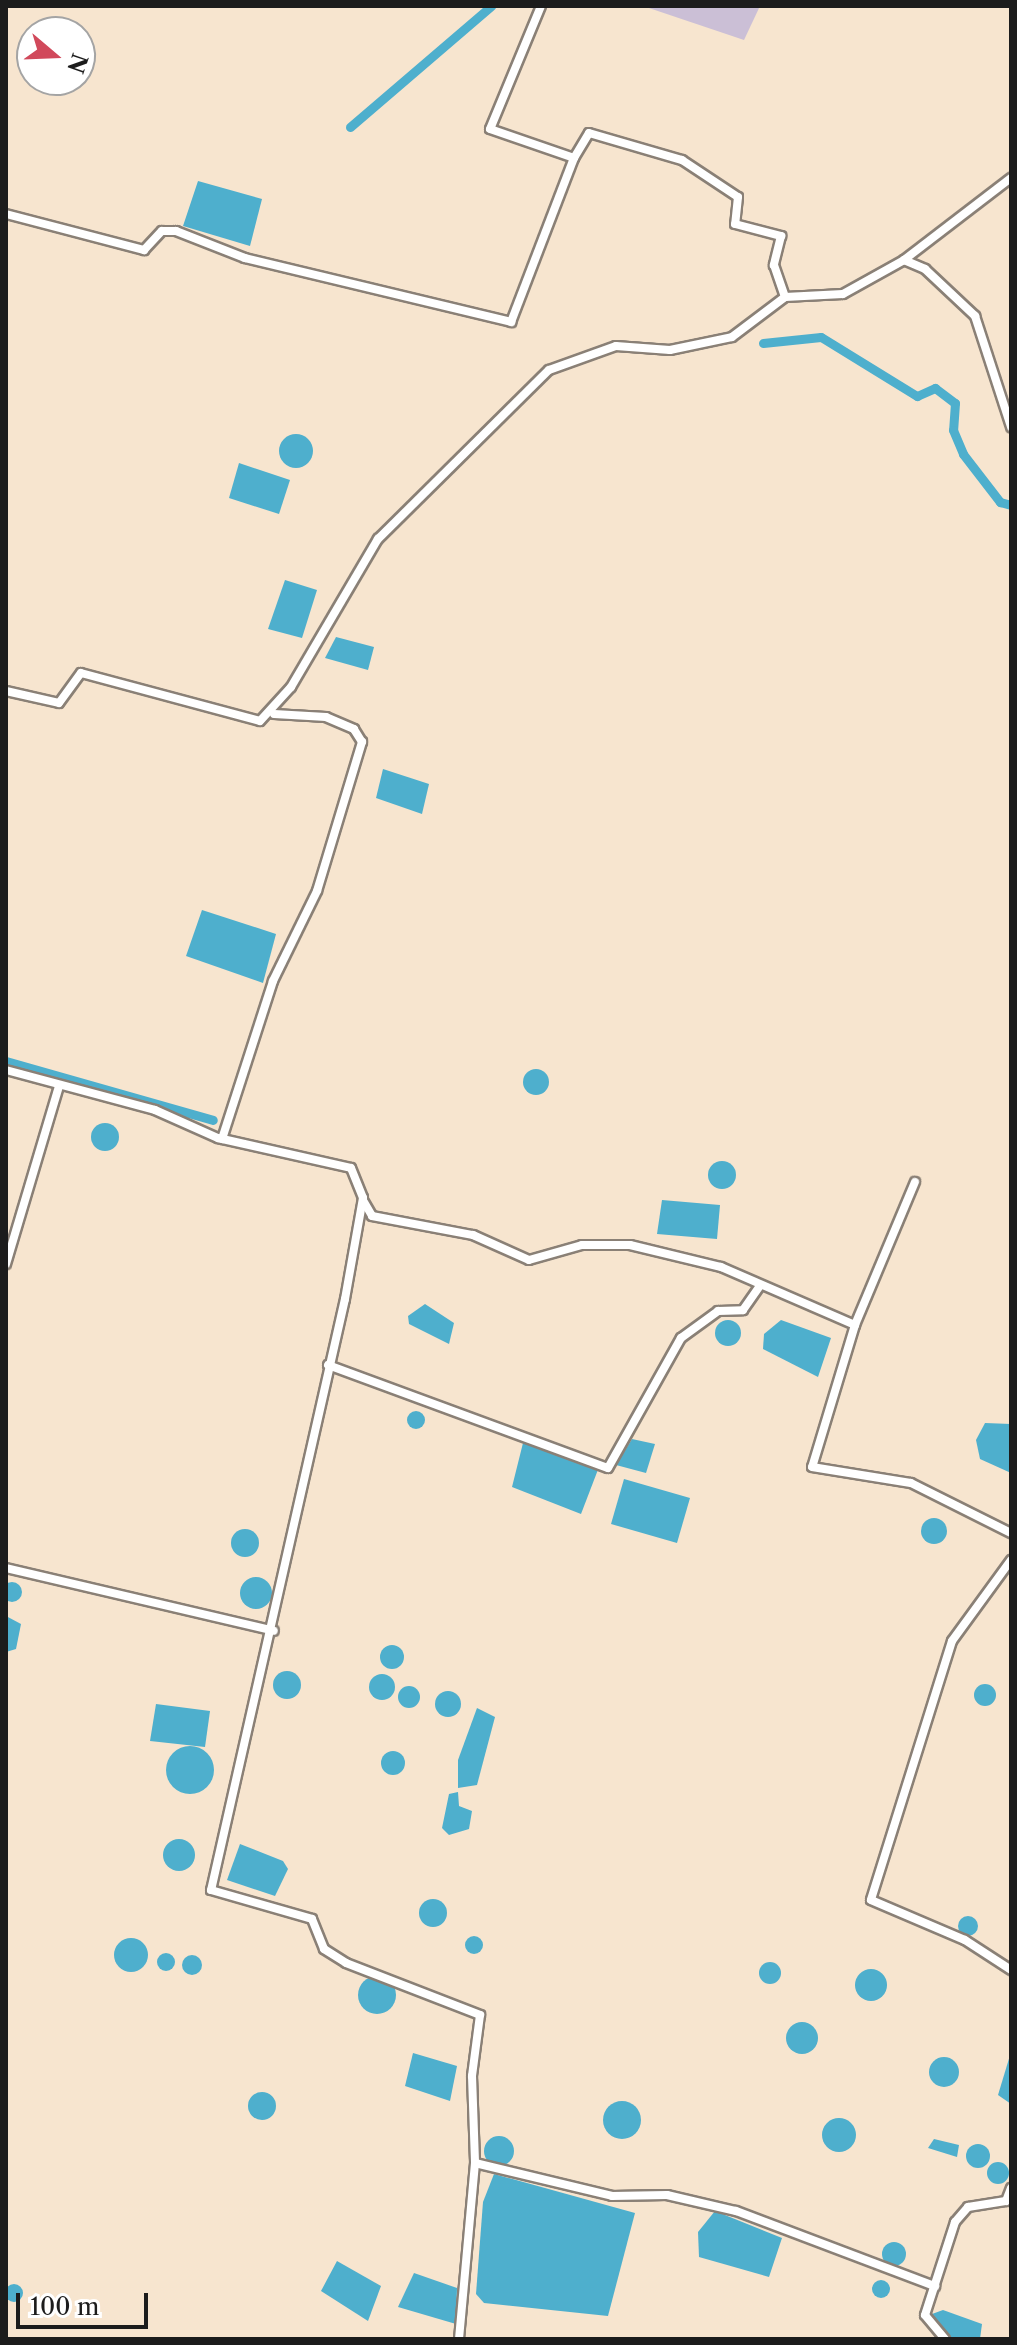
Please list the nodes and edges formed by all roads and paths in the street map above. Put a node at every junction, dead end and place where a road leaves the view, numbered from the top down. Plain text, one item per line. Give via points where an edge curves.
1 (541, 6) edge
2 (574, 158) junction
3 (1011, 178) edge
4 (6, 214) edge
5 (904, 260) junction
6 (785, 297) junction
7 (1011, 427) edge
8 (6, 691) edge
9 (274, 714) junction
10 (6, 1070) edge
11 (59, 1086) junction
12 (222, 1139) junction
13 (915, 1182) dead end
14 (363, 1198) junction
15 (6, 1264) edge
16 (760, 1286) junction
17 (855, 1325) junction
18 (328, 1365) junction
19 (1011, 1533) edge
20 (1011, 1560) edge
21 (6, 1568) edge
22 (274, 1631) junction
23 (1011, 1970) edge
24 (475, 2163) junction
25 (1011, 2188) edge
26 (935, 2286) junction
27 (459, 2339) edge
28 (945, 2339) edge

1 - 2 street via 490,129
2 - 4 street via 511,322 245,258 176,231 162,231 144,250
2 - 6 street via 589,133 682,160 738,197 735,224 781,236 774,265
3 - 5 street
5 - 6 street via 843,294
5 - 7 street via 925,269 975,316
6 - 9 street via 732,337 670,350 616,346 549,370 378,539
8 - 9 street via 59,703 81,673 260,721
9 - 12 street via 326,717 354,729 362,742 317,891 282,957
10 - 11 street
11 - 12 street via 155,1110
11 - 15 street
12 - 14 street via 351,1168
13 - 17 street
14 - 16 street via 372,1216 473,1235 529,1260 582,1245 630,1245 721,1267
14 - 18 street
16 - 17 street
16 - 18 street via 743,1310 718,1311 681,1338 608,1468
17 - 19 street via 812,1467 911,1483
18 - 22 street
20 - 23 street via 952,1641 871,1900 965,1940
21 - 22 street
22 - 24 street via 211,1890 312,1919 324,1949 346,1963 480,2015 472,2076
24 - 26 street via 612,2196 667,2195 736,2211
24 - 27 street
25 - 26 street via 1006,2201 960,2215
26 - 28 street via 925,2315

